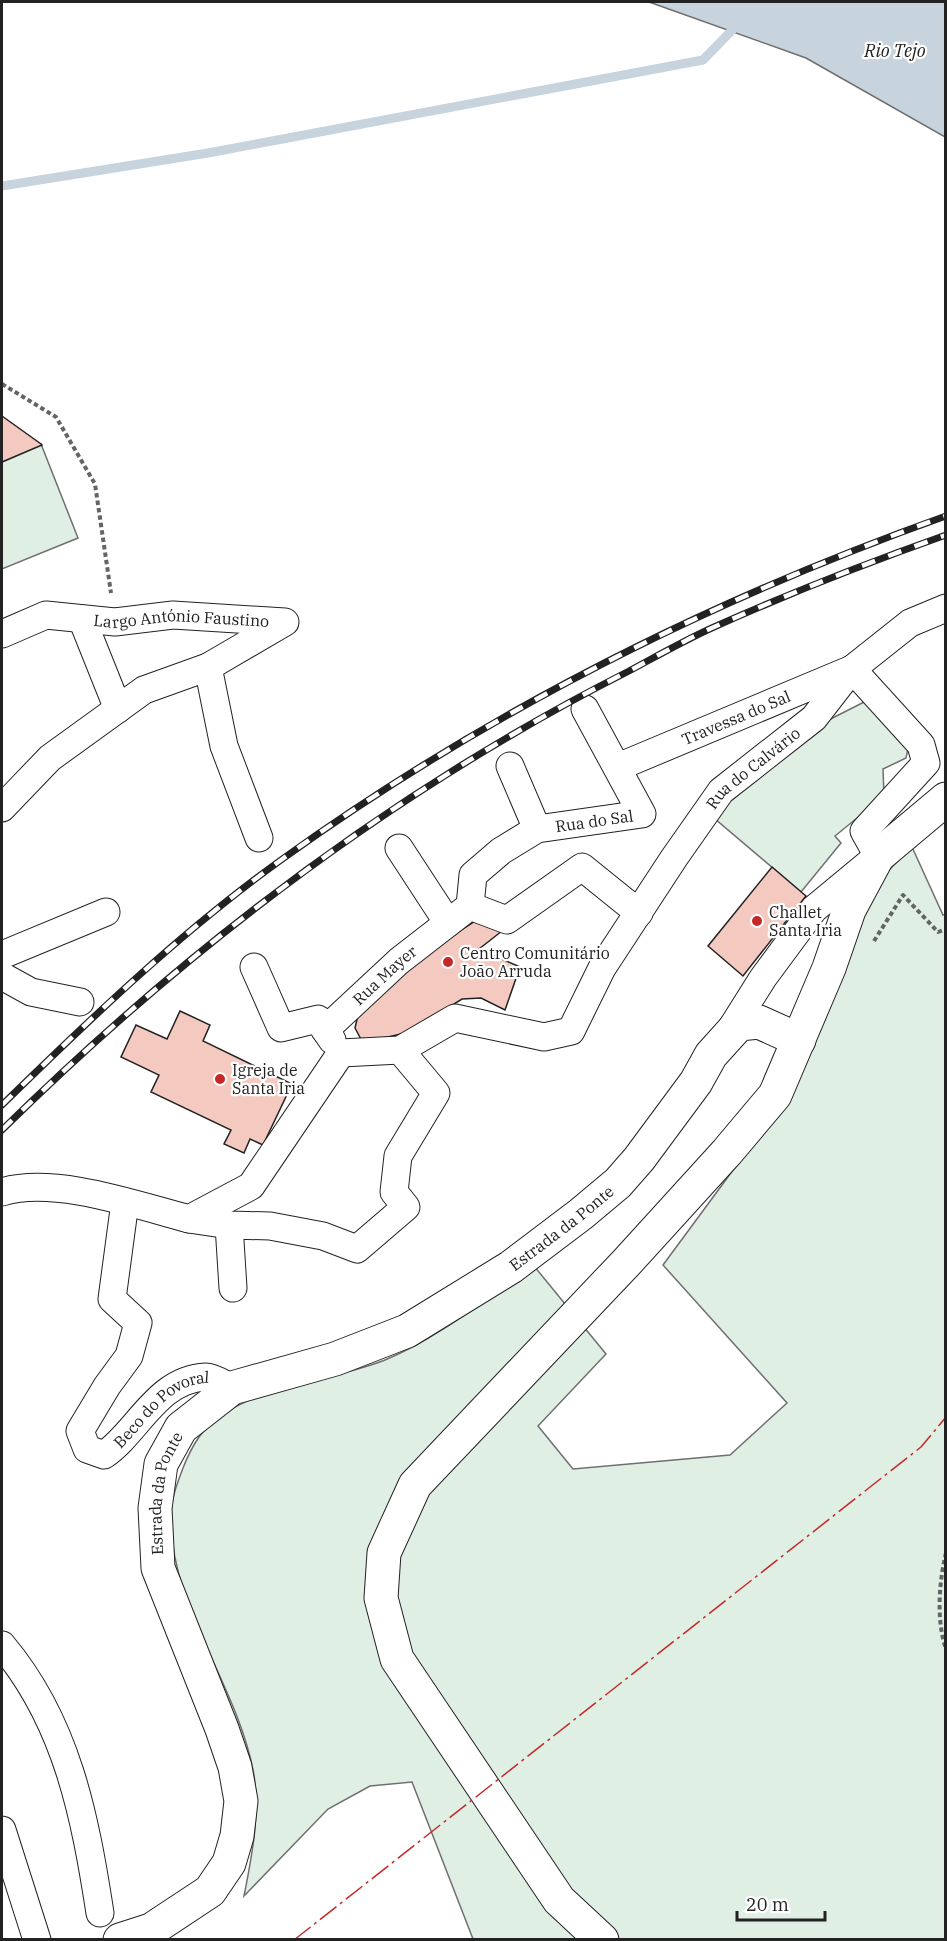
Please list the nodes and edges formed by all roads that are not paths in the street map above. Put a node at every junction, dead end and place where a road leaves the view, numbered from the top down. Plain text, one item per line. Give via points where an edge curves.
1 (945, 608) edge
2 (82, 619) junction
3 (2, 634) edge
4 (208, 667) junction
5 (852, 669) junction
6 (118, 709) junction
7 (585, 709) dead end
8 (510, 766) dead end
9 (618, 767) junction
10 (945, 799) edge
11 (2, 808) edge
12 (537, 829) junction
13 (259, 838) dead end
14 (399, 848) dead end
15 (878, 856) junction
16 (470, 906) junction
17 (106, 912) dead end
18 (639, 913) junction
19 (448, 923) junction
20 (2, 955) edge
21 (254, 967) dead end
22 (2, 976) edge
23 (80, 1002) dead end
24 (325, 1030) junction
25 (729, 1032) junction
26 (799, 1040) junction
27 (400, 1050) junction
28 (341, 1053) junction
29 (2, 1192) edge
30 (125, 1202) junction
31 (189, 1219) junction
32 (228, 1225) junction
33 (233, 1288) dead end
34 (232, 1388) junction
35 (2, 1645) edge
36 (2, 1830) edge
37 (100, 1913) dead end
38 (37, 1940) edge
39 (120, 1940) edge
40 (602, 1940) edge

1 - 5 street, Rua do Calvário via 910,623
2 - 3 street via 46,615
2 - 4 street, Largo António Faustino via 115,622 172,615 285,622
2 - 6 street, Largo António Faustino
4 - 6 street, Largo António Faustino via 144,690
4 - 13 street via 224,746
5 - 9 street, Travessa do Sal
5 - 15 street via 921,745 926,763 864,831
5 - 18 street, Rua do Calvário via 814,718 721,791
6 - 11 street via 50,758
7 - 9 street, Rua do Sal
8 - 12 street
9 - 12 street, Rua do Sal via 642,813
10 - 15 main road
12 - 16 street, Rua do Sal via 501,851 473,875
14 - 19 street
15 - 25 street via 814,909
15 - 26 main road via 849,910
16 - 18 street via 507,920 582,867
16 - 19 street, Rua Mayer
17 - 20 street
18 - 27 street, Rua do Calvário via 602,968 571,1031 544,1037 455,1018
19 - 24 street, Rua Mayer via 399,961
21 - 24 street via 281,1028 318,1020
22 - 23 street via 31,992
24 - 28 street
25 - 26 main road via 739,1024 759,1022
25 - 34 main road, Estrada da Ponte via 696,1082 618,1182 511,1267 407,1331 335,1359
26 - 40 main road via 775,1095 727,1152 626,1264 414,1485 384,1553 381,1598 397,1659 559,1900
27 - 28 street
27 - 32 street via 436,1093 398,1156 394,1192 406,1208 357,1249 323,1236 281,1228
28 - 31 street via 251,1186
29 - 30 street via 19,1186 93,1194
30 - 31 street
30 - 34 street, Beco do Povoral via 112,1299 138,1323 129,1356 80,1431 87,1449 104,1455 166,1392 188,1381 208,1377
31 - 32 street
32 - 33 street
34 - 39 main road, Estrada da Ponte via 181,1428 161,1464 155,1508 158,1568 235,1767 241,1801 237,1836 229,1863 210,1891 151,1930
35 - 37 street via 51,1723 75,1782 89,1838
36 - 38 street

